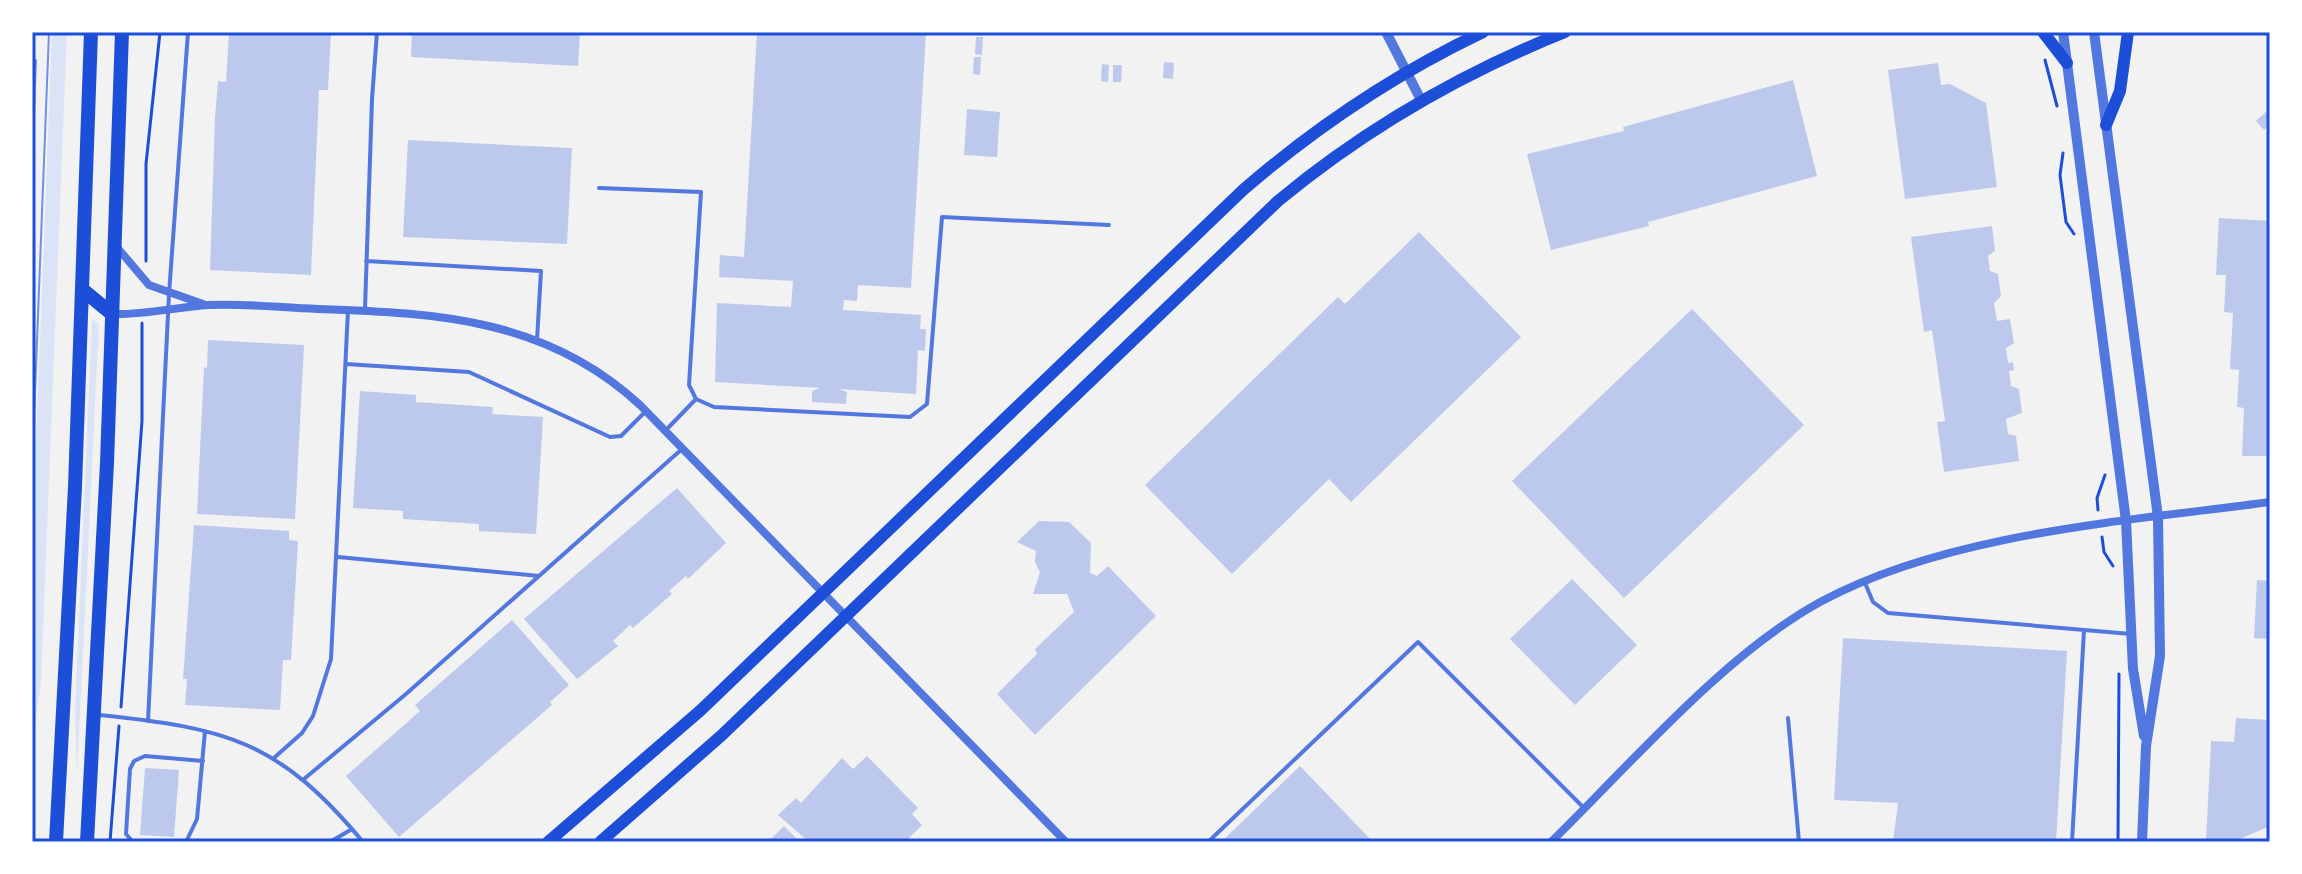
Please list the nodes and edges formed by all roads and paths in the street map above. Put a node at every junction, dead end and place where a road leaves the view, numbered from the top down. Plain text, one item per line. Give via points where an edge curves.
1 (91, 32) edge
2 (122, 32) edge
3 (160, 32) edge
4 (188, 32) edge
5 (377, 32) edge
6 (1386, 32) edge
7 (1483, 32) edge
8 (1565, 32) edge
9 (2043, 32) edge
10 (2063, 32) edge
11 (2094, 32) edge
12 (2128, 32) edge
13 (2042, 53) dead end
14 (2067, 63) junction
15 (1406, 71) junction
16 (1421, 100) junction
17 (2058, 110) dead end
18 (2106, 125) junction
19 (2062, 140) dead end
20 (599, 188) dead end
21 (2066, 222) dead end
22 (1109, 225) dead end
23 (115, 245) junction
24 (366, 261) junction
25 (149, 285) junction
26 (83, 290) junction
27 (169, 294) junction
28 (208, 305) junction
29 (348, 310) junction
30 (365, 310) junction
31 (169, 312) junction
32 (112, 314) junction
33 (143, 315) junction
34 (537, 340) junction
35 (346, 364) junction
36 (696, 399) junction
37 (646, 411) junction
38 (665, 431) junction
39 (682, 449) junction
40 (2270, 502) edge
41 (2158, 517) junction
42 (2126, 521) junction
43 (2104, 552) dead end
44 (337, 556) junction
45 (2114, 571) dead end
46 (539, 576) junction
47 (1864, 581) junction
48 (825, 594) junction
49 (845, 615) junction
50 (2084, 630) junction
51 (2131, 634) junction
52 (2118, 662) dead end
53 (92, 714) junction
54 (119, 717) junction
55 (1788, 718) dead end
56 (148, 721) junction
57 (205, 731) junction
58 (2146, 746) junction
59 (275, 757) junction
60 (203, 761) junction
61 (304, 779) junction
62 (1585, 809) junction
63 (352, 829) junction
64 (603, 841) edge
65 (56, 842) edge
66 (87, 842) edge
67 (110, 842) edge
68 (133, 842) edge
69 (186, 842) edge
70 (330, 842) edge
71 (363, 842) edge
72 (548, 842) edge
73 (1066, 842) edge
74 (1208, 842) edge
75 (1551, 842) edge
76 (1799, 842) edge
77 (2072, 842) edge
78 (2118, 842) edge
79 (2142, 842) edge

1 - 26 main road
2 - 23 main road
3 - 25 path via 146,164
4 - 27 lane
5 - 24 lane
6 - 15 street
7 - 15 main road
8 - 16 main road
9 - 14 main road
10 - 14 street
11 - 18 street
12 - 18 main road via 2120,91
13 - 17 path
14 - 42 street
15 - 16 street
15 - 48 main road via 1316,130 1220,210
16 - 49 main road via 1346,147 1268,210
18 - 41 street
19 - 21 path
20 - 36 lane via 701,192 689,385
22 - 36 lane via 942,217 927,404 910,417 714,407
23 - 25 street
23 - 32 main road
24 - 30 lane
24 - 34 lane via 541,271
25 - 27 street
26 - 32 main road
26 - 65 main road
27 - 28 street
27 - 31 lane
28 - 29 street
28 - 31 street
29 - 30 street
29 - 35 lane
30 - 34 street via 447,316
31 - 33 street
31 - 56 lane
32 - 33 street
32 - 53 main road
33 - 54 path via 142,421
34 - 37 street via 600,371
35 - 37 lane via 469,372 610,437 621,436
35 - 44 lane
36 - 38 lane
37 - 38 street
38 - 39 street
39 - 46 lane
39 - 48 street
40 - 41 street
41 - 42 street
41 - 58 street via 2160,665
42 - 47 street via 1964,549
42 - 51 street
43 - 45 path
44 - 46 lane
44 - 59 lane via 325,683 307,726
46 - 61 lane
47 - 50 lane via 1873,602 1888,613
47 - 62 street via 1803,613 1702,692
48 - 49 street
48 - 72 main road
49 - 64 main road
49 - 73 street
50 - 51 lane
50 - 77 lane
51 - 58 street
52 - 78 path
53 - 54 lane
53 - 66 main road
54 - 56 lane
54 - 67 path
55 - 76 lane
56 - 57 lane
57 - 59 lane
57 - 60 lane
58 - 79 street
59 - 61 lane
60 - 68 lane via 141,756 134,761 126,834
60 - 69 lane via 197,819
61 - 63 lane
62 - 74 lane via 1418,642
62 - 75 street
63 - 70 lane
63 - 71 lane

